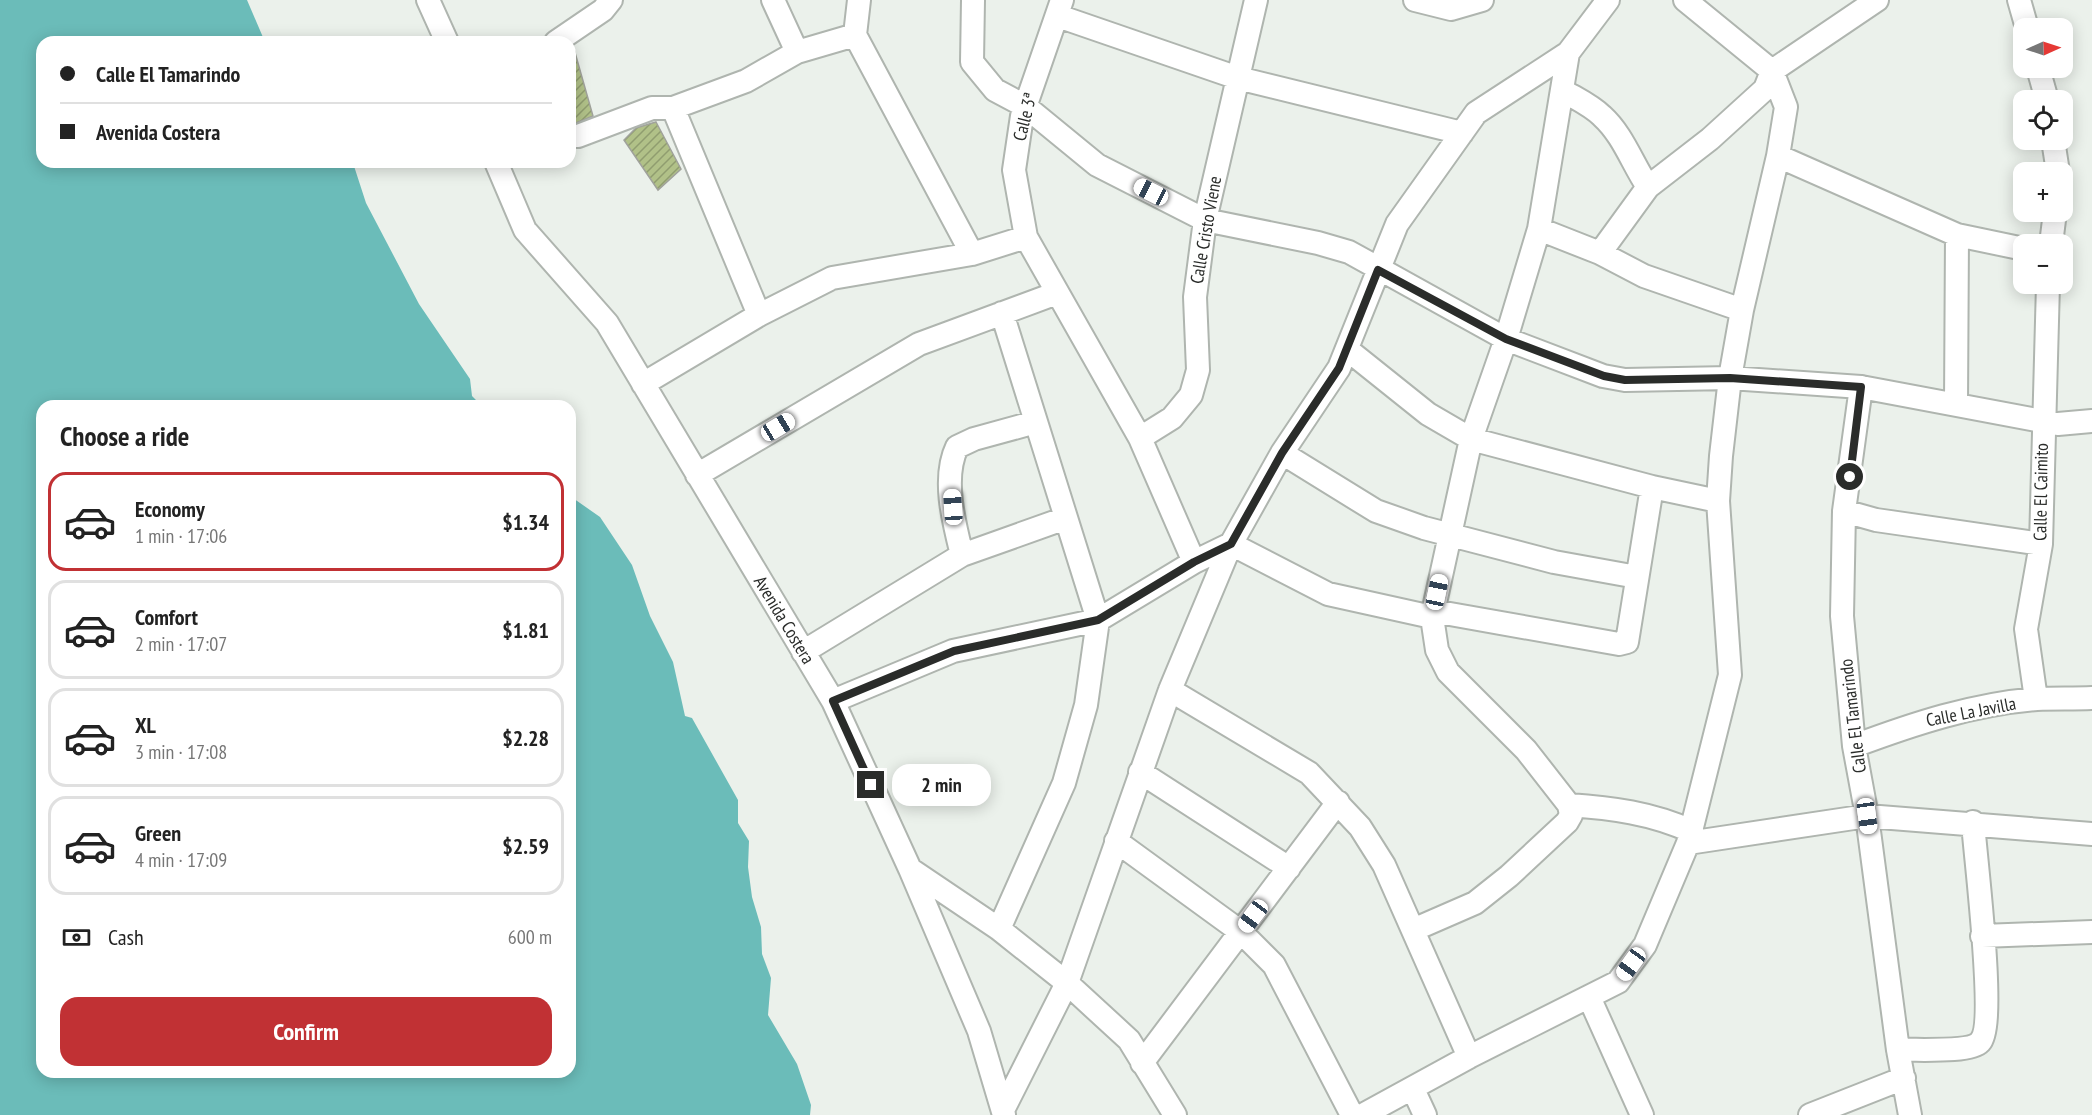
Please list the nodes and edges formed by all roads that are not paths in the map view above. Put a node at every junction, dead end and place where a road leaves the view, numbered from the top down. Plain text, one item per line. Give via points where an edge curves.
1 (428, 0) edge
2 (611, 0) edge
3 (773, 0) edge
4 (860, 0) edge
5 (973, 0) edge
6 (1256, 0) edge
7 (1415, 0) edge
8 (1482, 0) edge
9 (1608, 0) edge
10 (1688, 0) edge
11 (1877, 0) edge
12 (2019, 0) edge
13 (1060, 8) edge
14 (2024, 18) edge
15 (855, 35) junction
16 (444, 36) edge
17 (565, 36) edge
18 (797, 52) junction
19 (1568, 53) junction
20 (1772, 71) junction
21 (1238, 78) junction
22 (1562, 90) junction
23 (1025, 106) junction
24 (673, 108) junction
25 (1462, 133) junction
26 (576, 136) edge
27 (1778, 156) junction
28 (499, 168) edge
29 (1648, 187) junction
30 (1204, 220) junction
31 (1539, 229) junction
32 (1957, 235) junction
33 (1026, 237) junction
34 (2013, 247) edge
35 (972, 254) junction
36 (1600, 254) junction
37 (1378, 270) junction
38 (1057, 293) junction
39 (2048, 294) edge
40 (1742, 310) junction
41 (1002, 313) junction
42 (759, 315) junction
43 (1506, 339) junction
44 (1348, 350) junction
45 (1730, 378) junction
46 (643, 384) junction
47 (1861, 387) junction
48 (1956, 404) junction
49 (2043, 421) junction
50 (2092, 421) edge
51 (1036, 422) junction
52 (1140, 438) junction
53 (1471, 439) junction
54 (1282, 453) junction
55 (697, 475) junction
56 (1652, 487) junction
57 (1718, 501) junction
58 (1844, 511) junction
59 (1066, 518) junction
60 (1450, 535) junction
61 (1231, 544) junction
62 (2041, 544) junction
63 (962, 555) junction
64 (1194, 562) junction
65 (1636, 577) junction
66 (1432, 614) junction
67 (1098, 620) junction
68 (803, 652) junction
69 (1170, 690) junction
70 (2092, 698) edge
71 (2036, 699) junction
72 (833, 701) junction
73 (1854, 746) junction
74 (1140, 772) junction
75 (1338, 802) junction
76 (1569, 805) junction
77 (1867, 816) junction
78 (1973, 822) junction
79 (2092, 834) edge
80 (1690, 837) junction
81 (1116, 841) junction
82 (1289, 868) junction
83 (910, 869) junction
84 (999, 929) junction
85 (1413, 930) junction
86 (1241, 932) junction
87 (2092, 932) edge
88 (1982, 936) junction
89 (1067, 984) junction
90 (1589, 997) junction
91 (1899, 1050) junction
92 (1469, 1057) junction
93 (1142, 1063) junction
94 (1904, 1078) junction
95 (1413, 1089) junction
96 (1004, 1112) edge
97 (1175, 1115) edge
98 (1352, 1115) edge
99 (1362, 1115) edge
100 (1425, 1115) edge
101 (1642, 1115) edge
102 (1810, 1115) edge
103 (1910, 1115) edge

1 - 16 street
2 - 17 street
3 - 18 street
4 - 15 street
5 - 23 street via 972,62 995,90
6 - 21 street, Calle Cristo Viene
7 - 8 street via 1451,9
9 - 19 street
10 - 20 street
11 - 20 street
12 - 14 street
13 - 21 street
13 - 23 street, Calle 3ª
15 - 18 street
15 - 35 street
18 - 24 street via 746,81
19 - 22 street
19 - 25 street via 1476,113
20 - 27 street via 1786,107
20 - 29 street via 1765,89 1710,139
21 - 25 street
21 - 30 street, Calle Cristo Viene
22 - 29 street via 1602,115 1625,143
22 - 31 street
23 - 30 street via 1097,165
23 - 33 street, Calle 3ª via 1014,170
24 - 26 street via 652,108
24 - 42 street
25 - 37 street via 1397,224
27 - 32 street
27 - 40 street
28 - 46 street, Avenida Costera via 525,230 607,323
29 - 36 street
30 - 37 street via 1318,243 1349,252
30 - 52 street, Calle Cristo Viene via 1195,297 1198,370 1191,395 1173,418
31 - 36 street
31 - 43 street
32 - 34 street
32 - 48 street
33 - 35 street
33 - 38 street, Calle 3ª
35 - 42 street via 832,278
36 - 40 street via 1644,276
37 - 43 street
37 - 44 street
38 - 41 street
38 - 52 street, Calle 3ª
39 - 49 street, Calle El Caimito
40 - 45 street
41 - 51 street
41 - 55 street via 919,344
42 - 46 street
43 - 45 street via 1604,376 1625,380
43 - 53 street
44 - 53 street via 1428,414
44 - 54 street
45 - 47 street
45 - 57 street
46 - 55 street, Avenida Costera
47 - 48 street
47 - 58 street, Calle El Tamarindo
48 - 49 street
49 - 50 street
49 - 62 street, Calle El Caimito
51 - 59 street
51 - 63 street via 957,447 950,469
52 - 64 street, Calle 3ª
53 - 56 street
53 - 60 street
54 - 60 street via 1376,511
54 - 61 street
55 - 68 street, Avenida Costera
56 - 57 street
56 - 65 street
57 - 80 street via 1730,675
58 - 62 street via 1876,520
58 - 73 street, Calle El Tamarindo via 1842,616
59 - 63 street
59 - 67 street
60 - 65 street via 1554,562
60 - 66 street
61 - 64 street
61 - 66 street via 1328,594
61 - 69 street
62 - 71 street, Calle El Caimito via 2026,629
63 - 68 street
64 - 67 street
65 - 66 street via 1629,636 1627,642 1619,644
66 - 76 street via 1437,650 1448,672 1526,750
67 - 72 street via 954,651
67 - 84 street via 1086,705 1064,783
68 - 72 street, Avenida Costera
69 - 74 street
69 - 75 street via 1309,773
70 - 71 street, Calle La Javilla
71 - 73 street, Calle La Javilla via 1916,723
72 - 83 street, Avenida Costera
73 - 77 street, Calle El Tamarindo
74 - 81 street
74 - 82 street
75 - 82 street
75 - 85 street via 1360,827 1384,865
76 - 80 street via 1622,809 1666,819
76 - 85 street via 1571,814 1567,822 1509,876 1475,903
77 - 78 street
77 - 80 street
77 - 91 street, Calle El Tamarindo
78 - 79 street
78 - 88 street
80 - 90 street via 1645,945 1618,982
81 - 86 street
81 - 89 street
82 - 86 street
83 - 84 street
83 - 96 street, Avenida Costera via 979,1031
84 - 89 street
85 - 92 street
86 - 93 street
86 - 98 street via 1274,965
87 - 88 street
88 - 91 street via 1988,1007 1980,1042 1969,1048
89 - 93 street via 1129,1040
89 - 96 street
90 - 92 street
90 - 101 street
91 - 94 street, Calle El Tamarindo
92 - 95 street
93 - 97 street
94 - 102 street
94 - 103 street, Calle El Tamarindo
95 - 99 street
95 - 100 street

